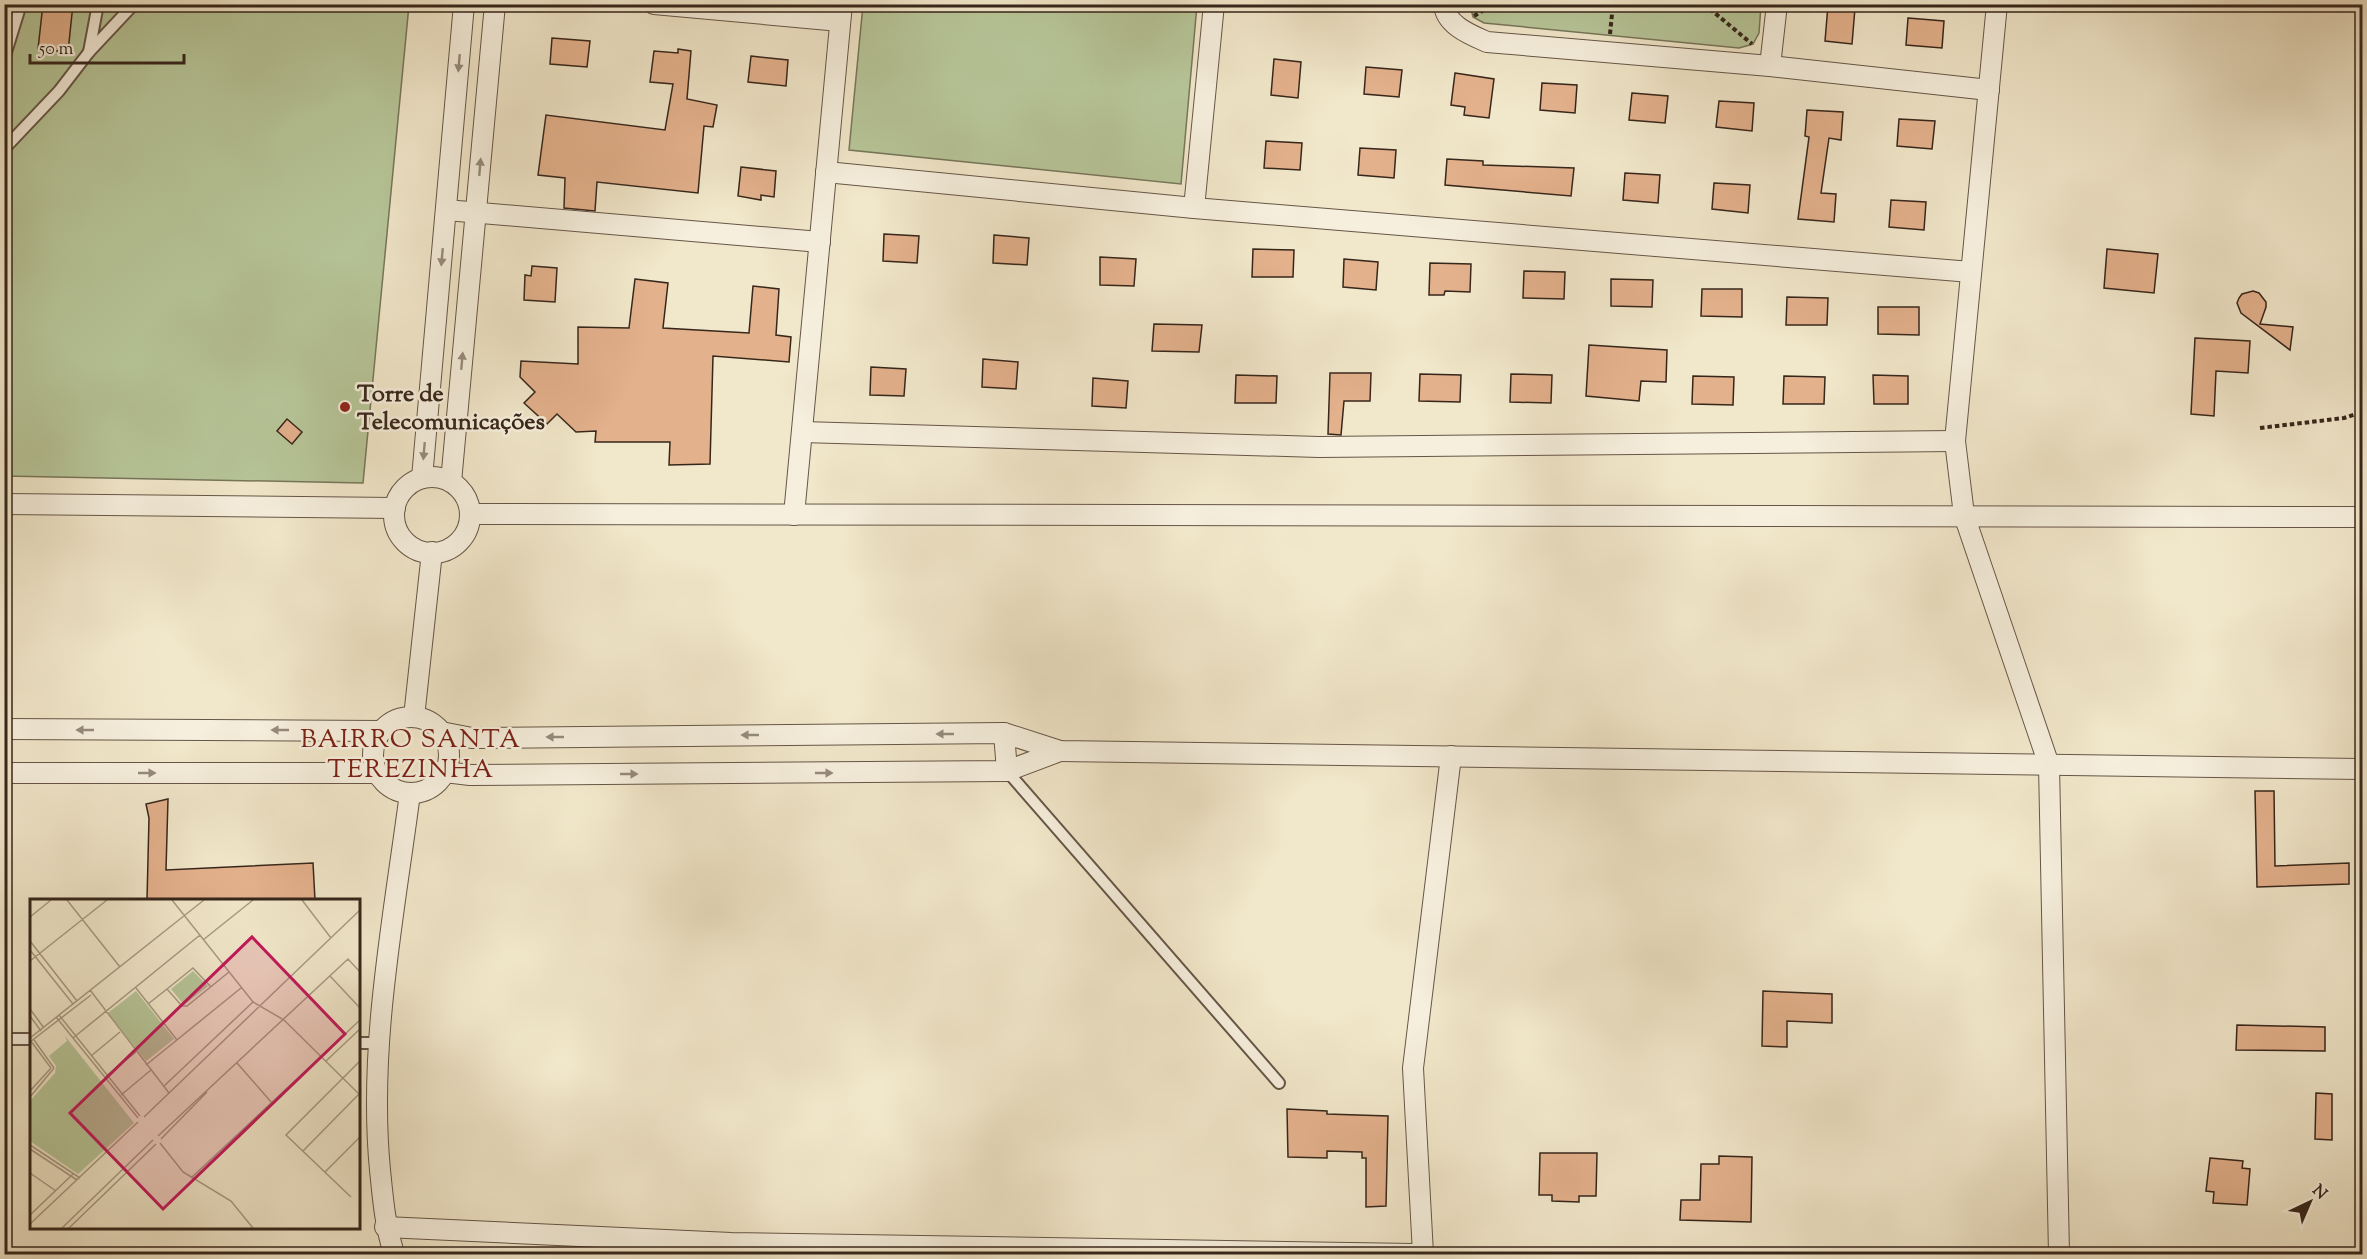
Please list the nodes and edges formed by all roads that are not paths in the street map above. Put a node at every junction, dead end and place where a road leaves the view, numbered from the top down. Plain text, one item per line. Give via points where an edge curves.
1 (21, 4) edge
2 (98, 4) edge
3 (134, 4) edge
4 (464, 4) edge
5 (495, 4) edge
6 (654, 4) edge
7 (1214, 4) edge
8 (1444, 4) edge
9 (1777, 4) edge
10 (1997, 4) edge
11 (841, 13) edge
12 (89, 52) junction
13 (4, 59) edge
14 (1770, 66) junction
15 (1989, 90) junction
16 (4, 149) edge
17 (826, 172) junction
18 (1194, 208) junction
19 (446, 210) junction
20 (476, 212) junction
21 (820, 242) junction
22 (1971, 272) junction
23 (802, 432) junction
24 (1955, 441) junction
25 (422, 478) junction
26 (451, 482) junction
27 (4, 504) edge
28 (394, 508) junction
29 (470, 514) junction
30 (794, 515) junction
31 (1964, 515) junction
32 (2362, 517) edge
33 (432, 552) junction
34 (414, 717) junction
35 (4, 729) edge
36 (381, 731) junction
37 (441, 732) junction
38 (1004, 733) junction
39 (1060, 751) junction
40 (1451, 756) junction
41 (2049, 765) junction
42 (2362, 769) edge
43 (1006, 771) junction
44 (444, 772) junction
45 (4, 773) edge
46 (377, 773) junction
47 (410, 793) junction
48 (4, 1039) edge
49 (30, 1039) edge
50 (368, 1043) edge
51 (1279, 1083) dead end
52 (385, 1227) junction
53 (394, 1254) edge
54 (1414, 1254) edge
55 (1423, 1254) edge
56 (2059, 1254) edge

1 - 13 lane
2 - 12 lane
3 - 12 lane
4 -> 19 street
20 -> 5 street
6 - 11 street
7 - 18 street
8 - 14 street via 1460,29 1487,42
9 - 14 street
10 - 15 street
11 - 17 street
12 - 16 lane via 59,91
14 - 15 street
15 - 22 street
17 - 18 street
17 - 21 street
18 - 22 street
19 - 20 street
19 -> 25 street
20 - 21 street
26 -> 20 street
21 - 23 street
22 - 24 street
23 - 24 street via 1319,447
23 - 30 street
24 - 31 street
25 - 26 street
25 - 28 street via 404,489
26 - 29 street via 465,496
27 - 28 street
28 - 33 street via 394,519 403,539 421,551
29 - 30 street
29 - 33 street via 463,537 444,551
30 - 31 street
31 - 32 street
31 - 41 street
33 - 34 street
34 - 36 street via 401,718
34 - 37 street via 433,724
36 -> 35 street
36 - 46 street via 373,751
38 -> 37 street via 472,738
37 - 44 street via 448,752
38 - 39 street
38 - 43 street
39 - 40 street
39 - 43 street
40 - 41 street
40 - 55 street via 1413,1068
41 - 42 street
41 - 56 street
44 -> 43 street via 482,775
43 - 51 lane
44 - 47 street via 430,787
45 -> 46 street
46 - 47 street via 391,787
47 - 50 street
48 - 49 lane
50 - 52 street
52 - 53 street
52 - 54 street via 731,1243

